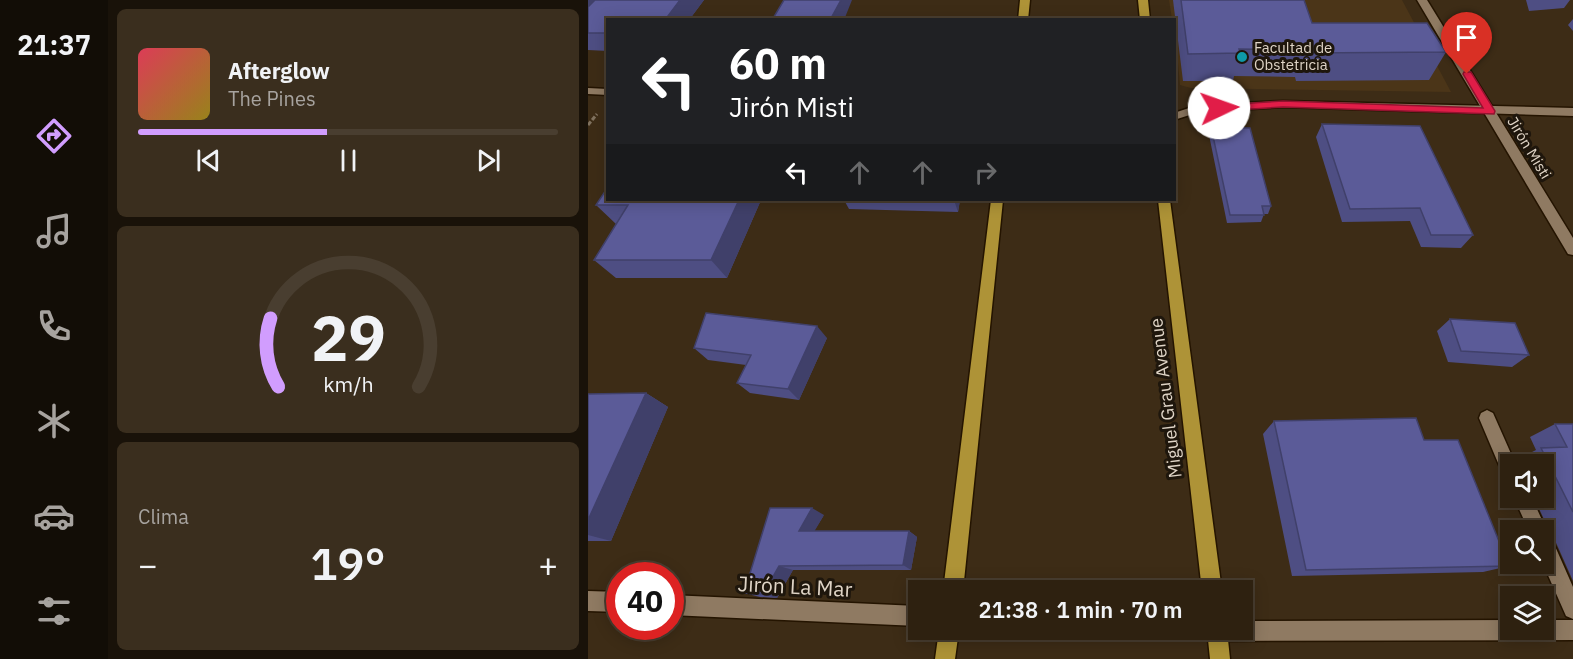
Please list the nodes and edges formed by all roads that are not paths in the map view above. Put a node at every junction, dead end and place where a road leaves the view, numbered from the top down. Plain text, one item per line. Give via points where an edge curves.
1 (1025, 0) edge
2 (1143, 0) edge
3 (1422, 0) edge
4 (1023, 18) edge
5 (1145, 18) edge
6 (588, 91) edge
7 (606, 92) edge
8 (1490, 111) junction
9 (1573, 112) edge
10 (1176, 116) edge
11 (997, 201) edge
12 (1164, 201) edge
13 (1573, 250) edge
14 (1487, 418) dead end
15 (1503, 454) edge
16 (1554, 566) edge
17 (954, 580) edge
18 (1211, 580) edge
19 (588, 601) edge
20 (606, 602) edge
21 (684, 605) edge
22 (1573, 609) edge
23 (908, 616) edge
24 (1573, 630) edge
25 (1253, 631) edge
26 (948, 640) edge
27 (1218, 640) edge
28 (945, 659) edge
29 (1220, 659) edge

1 - 4 main road
2 - 5 main road
3 - 8 street, Jirón Misti
6 - 7 street
8 - 9 street
8 - 10 street via 1283,104 1198,109
8 - 13 street, Jirón Misti
11 - 17 main road
12 - 18 main road, Miguel Grau Avenue
14 - 15 street
16 - 22 street
19 - 20 street
21 - 23 street, Jirón La Mar
24 - 25 street
26 - 28 main road
27 - 29 main road

